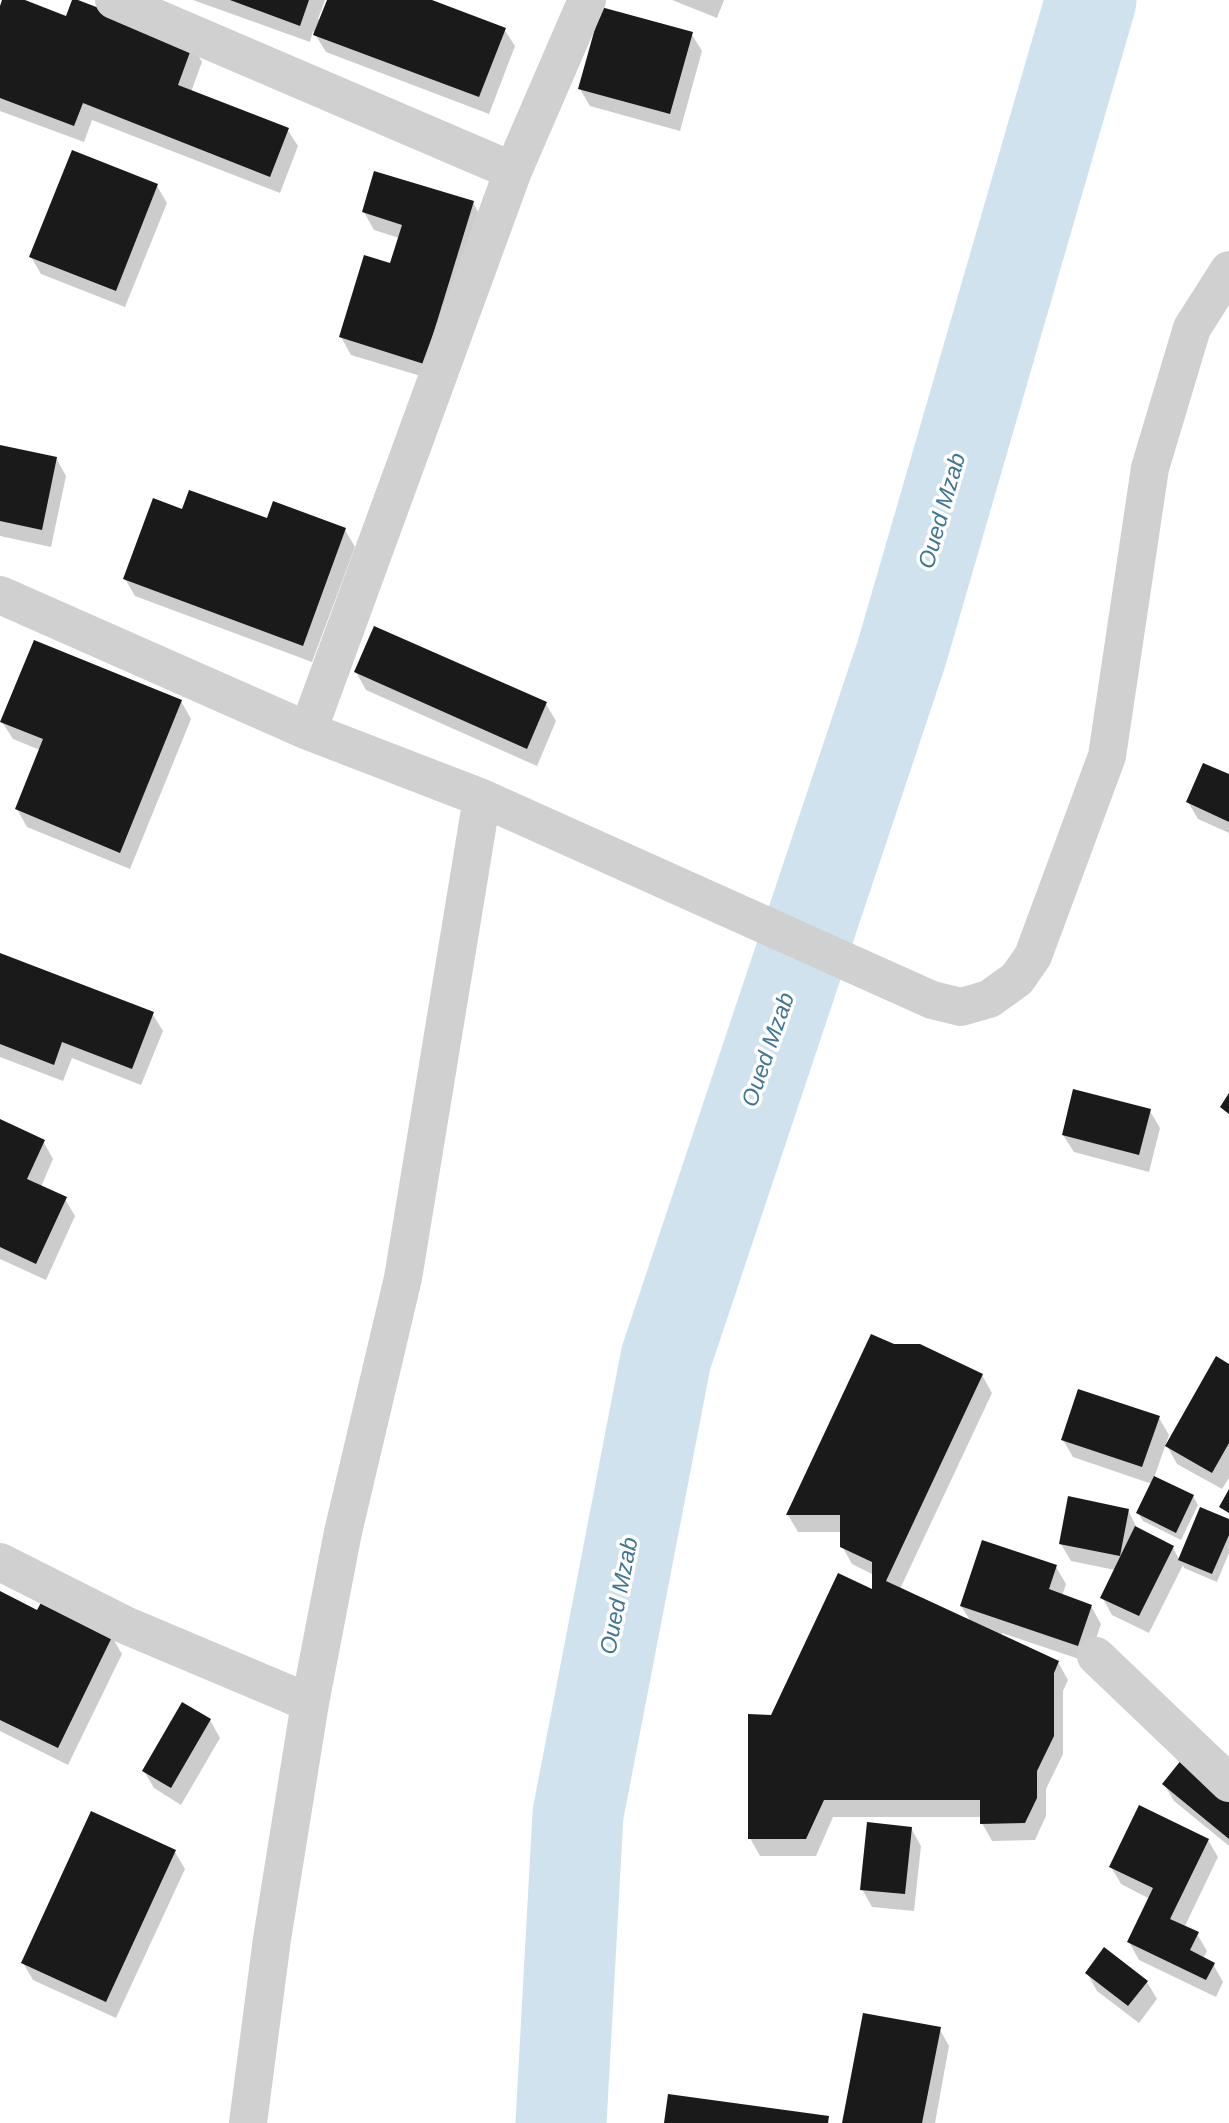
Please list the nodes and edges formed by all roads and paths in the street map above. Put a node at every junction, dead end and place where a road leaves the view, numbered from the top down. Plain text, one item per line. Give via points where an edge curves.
1 (114, 0) edge
2 (587, 0) edge
3 (513, 171) junction
4 (1229, 270) edge
5 (0, 595) edge
6 (309, 731) junction
7 (482, 798) junction
8 (0, 1562) edge
9 (1096, 1656) dead end
10 (310, 1703) junction
11 (1229, 1783) edge
12 (248, 2123) edge

1 - 3 street
2 - 3 street
3 - 6 street
4 - 7 street via 1192,328 1150,468 1107,756 1033,956 1017,979 989,999 961,1007 932,1000
5 - 6 street
6 - 7 street
7 - 10 street via 403,1278 343,1532
8 - 10 street via 125,1625
9 - 11 street
10 - 12 street

